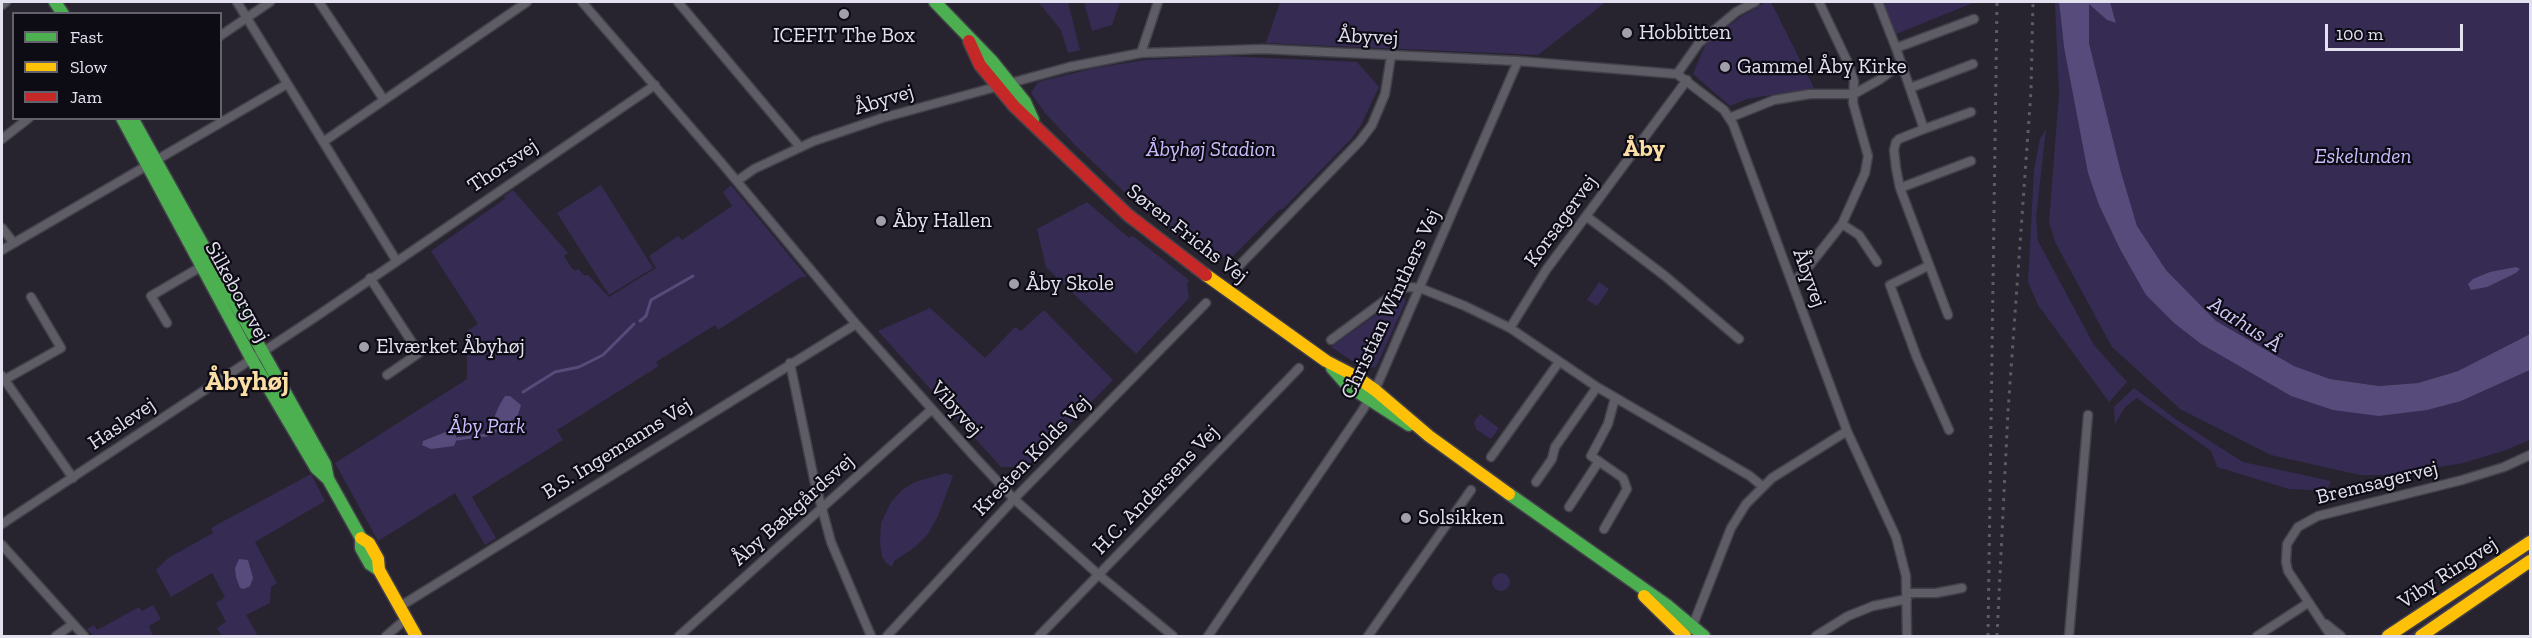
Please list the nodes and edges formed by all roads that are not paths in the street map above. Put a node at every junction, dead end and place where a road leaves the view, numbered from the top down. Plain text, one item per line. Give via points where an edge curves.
1 (6, 2) edge
2 (237, 2) edge
3 (270, 2) edge
4 (318, 2) edge
5 (527, 2) edge
6 (582, 2) edge
7 (678, 2) edge
8 (935, 2) edge
9 (1158, 2) edge
10 (1755, 2) edge
11 (1819, 2) edge
12 (1878, 2) edge
13 (2, 5) edge
14 (246, 18) junction
15 (1974, 19) dead end
16 (222, 35) edge
17 (1896, 48) junction
18 (1141, 53) junction
19 (1391, 56) junction
20 (1518, 61) junction
21 (1901, 64) junction
22 (1973, 64) dead end
23 (1677, 74) junction
24 (1687, 80) junction
25 (288, 84) junction
26 (655, 85) junction
27 (1004, 85) junction
28 (1910, 88) junction
29 (1854, 94) junction
30 (384, 100) junction
31 (1971, 112) dead end
32 (1729, 117) junction
33 (26, 120) edge
34 (123, 120) edge
35 (133, 120) edge
36 (1924, 129) junction
37 (2, 139) edge
38 (323, 142) junction
39 (800, 147) junction
40 (1971, 161) dead end
41 (152, 164) junction
42 (737, 181) junction
43 (1900, 188) junction
44 (1586, 216) junction
45 (1842, 224) junction
46 (2, 228) edge
47 (13, 242) junction
48 (2, 250) edge
49 (396, 260) junction
50 (1877, 262) dead end
51 (205, 264) junction
52 (1928, 266) junction
53 (1235, 270) dead end
54 (370, 278) junction
55 (1792, 283) junction
56 (1420, 288) junction
57 (31, 297) dead end
58 (1206, 303) dead end
59 (1948, 315) dead end
60 (167, 323) dead end
61 (856, 324) junction
62 (1510, 328) junction
63 (1739, 339) dead end
64 (1331, 340) dead end
65 (256, 355) junction
66 (1559, 362) junction
67 (790, 363) junction
68 (1299, 368) dead end
69 (387, 375) dead end
70 (3, 378) edge
71 (1597, 387) junction
72 (1372, 395) junction
73 (1616, 398) junction
74 (931, 410) junction
75 (2088, 415) dead end
76 (1949, 430) dead end
77 (1847, 431) junction
78 (2530, 455) edge
79 (1491, 457) dead end
80 (1599, 461) junction
81 (73, 478) junction
82 (1536, 482) dead end
83 (1762, 486) junction
84 (1471, 490) dead end
85 (1014, 499) junction
86 (1569, 507) dead end
87 (822, 509) junction
88 (2, 524) edge
89 (1604, 529) dead end
90 (2530, 542) edge
91 (2, 546) edge
92 (2530, 561) edge
93 (1099, 575) junction
94 (1962, 588) dead end
95 (1907, 596) junction
96 (2308, 603) junction
97 (399, 607) junction
98 (2319, 617) junction
99 (406, 619) junction
100 (73, 624) junction
101 (1688, 633) edge
102 (56, 636) edge
103 (84, 636) edge
104 (386, 636) edge
105 (416, 636) edge
106 (679, 636) edge
107 (871, 636) edge
108 (887, 636) edge
109 (1039, 636) edge
110 (1173, 636) edge
111 (1208, 636) edge
112 (1368, 636) edge
113 (1704, 636) edge
114 (1816, 636) edge
115 (1907, 636) edge
116 (2070, 636) edge
117 (2257, 636) edge
118 (2331, 636) edge
119 (2340, 636) edge
120 (2388, 636) edge
121 (2421, 636) edge

1 - 13 street
2 - 14 street
3 - 14 street
4 - 30 street
5 - 30 street
6 - 26 street
7 - 39 street
8 - 27 street, Søren Frichs Vej via 992,61
9 - 18 street
10 - 23 street via 1736,12 1699,43
11 - 29 street via 1848,63
12 - 17 street
14 - 16 street
14 - 25 street
15 - 17 street
17 - 21 street
18 - 19 street, Åbyvej via 1263,49
18 - 27 street, Åbyvej
19 - 20 street, Åbyvej
19 - 53 street via 1386,93 1372,125
20 - 23 street, Åbyvej
20 - 56 street, Christian Winthers Vej
21 - 28 street
21 - 29 street
22 - 28 street
23 - 24 street, Åbyvej
24 - 32 street, Åbyvej
24 - 44 street, Korsagervej
25 - 38 street
25 - 41 street
26 - 42 street
26 - 49 street, Thorsvej
27 - 39 street, Åbyvej via 882,118
27 - 72 street, Søren Frichs Vej via 1014,106 1128,215 1326,361 1355,375
28 - 36 street
29 - 32 street via 1800,95
29 - 45 street via 1853,104 1868,156 1865,173
30 - 38 street
31 - 36 street
32 - 55 street, Åbyvej
33 - 37 street
34 - 41 street, Silkeborgvej
35 - 41 street, Silkeborgvej
36 - 43 street via 1896,142
38 - 49 street
39 - 42 street, Åbyvej
40 - 43 street
41 - 47 street
41 - 51 street, Silkeborgvej
42 - 61 street, Vibyvej
43 - 52 street
44 - 62 street, Korsagervej
44 - 63 street
45 - 50 street via 1859,235
45 - 55 street
46 - 47 street
47 - 48 street
49 - 54 street, Thorsvej
51 - 60 street via 151,296
51 - 65 street, Silkeborgvej
52 - 59 street
52 - 76 street via 1890,285
54 - 65 street, Thorsvej
54 - 69 street via 419,353
55 - 77 street, Åbyvej
56 - 62 street
56 - 64 street via 1399,290
56 - 72 street, Christian Winthers Vej
57 - 70 street via 61,348
58 - 85 street, Kresten Kolds Vej
61 - 67 street, B.S. Ingemanns Vej
61 - 74 street, Vibyvej
62 - 66 street
65 - 81 street, Haslevej
65 - 97 street, Silkeborgvej via 325,464 328,479 361,538 365,556 379,570
66 - 71 street
66 - 79 street
67 - 87 street
67 - 97 street, B.S. Ingemanns Vej
68 - 93 street, H.C. Andersens Vej
70 - 81 street
71 - 73 street
71 - 82 street
72 - 101 street, Søren Frichs Vej via 1631,582 1661,615
72 - 111 street, Christian Winthers Vej
73 - 80 street via 1591,456
73 - 83 street
74 - 85 street, Vibyvej
74 - 87 street, Åby Bækgårdsvej
75 - 116 street
77 - 83 street
77 - 95 street, Åbyvej via 1896,537
78 - 96 street, Bremsagervej via 2462,480 2318,516 2298,527 2287,544 2286,562
80 - 86 street
80 - 89 street via 1623,478 1627,489
81 - 88 street, Haslevej
83 - 101 street via 1731,528
84 - 112 street
85 - 93 street, Vibyvej
85 - 108 street, Kresten Kolds Vej
87 - 106 street, Åby Bækgårdsvej
87 - 107 street via 843,575
90 - 120 street, Viby Ringvej
91 - 100 street
92 - 121 street, Viby Ringvej
93 - 109 street, H.C. Andersens Vej
93 - 110 street, Vibyvej
94 - 95 street
95 - 114 street via 1848,616
95 - 115 street, Åbyvej
96 - 98 street, Bremsagervej
96 - 117 street
97 - 99 street, Silkeborgvej
98 - 118 street, Bremsagervej
98 - 119 street, Bremsagervej
99 - 104 street
99 - 105 street, Silkeborgvej
100 - 102 street
100 - 103 street
101 - 113 street, Søren Frichs Vej

